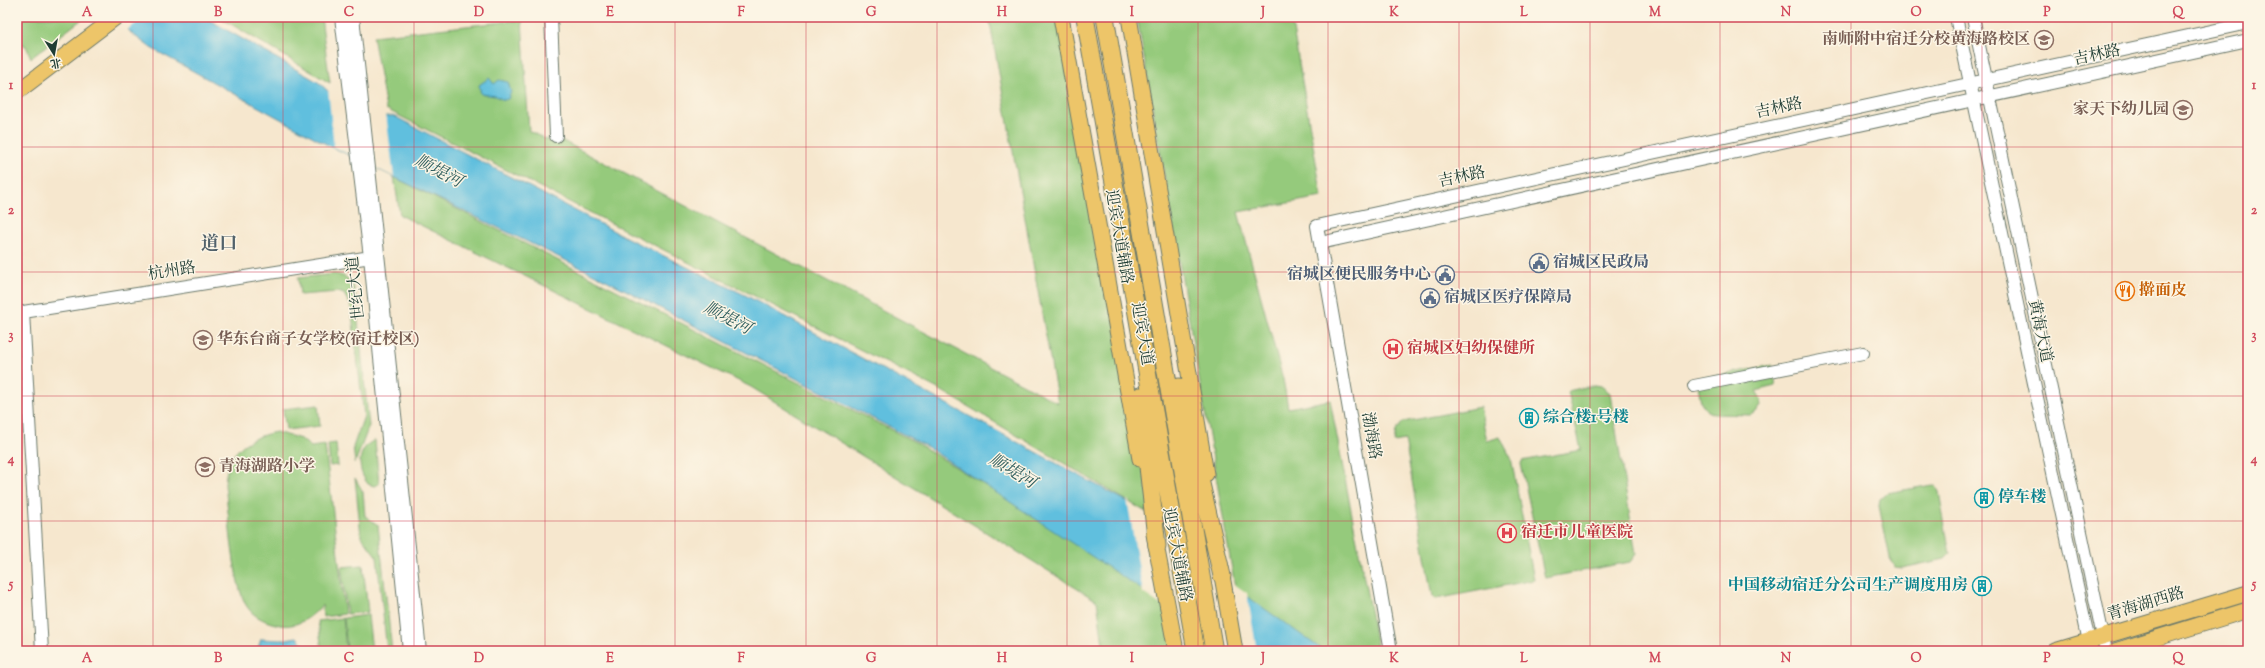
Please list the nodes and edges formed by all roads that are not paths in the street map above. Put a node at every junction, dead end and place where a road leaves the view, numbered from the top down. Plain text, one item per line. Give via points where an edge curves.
1 (341, 17) edge
2 (353, 17) edge
3 (551, 17) edge
4 (1062, 17) edge
5 (1076, 17) edge
6 (1085, 17) edge
7 (1105, 17) edge
8 (1113, 17) edge
9 (1129, 17) edge
10 (1956, 17) edge
11 (1973, 17) edge
12 (111, 21) edge
13 (2248, 23) edge
14 (2248, 40) edge
15 (1986, 82) junction
16 (1097, 84) junction
17 (1970, 84) junction
18 (17, 92) edge
19 (1989, 96) junction
20 (1973, 99) junction
21 (1121, 112) junction
22 (556, 136) dead end
23 (1125, 136) junction
24 (364, 166) junction
25 (1317, 226) joint
26 (1320, 243) junction
27 (374, 256) junction
28 (1130, 272) junction
29 (20, 312) edge
30 (1862, 353) dead end
31 (1694, 386) dead end
32 (1151, 507) junction
33 (1157, 546) joint
34 (1221, 568) junction
35 (2248, 593) edge
36 (2248, 610) edge
37 (2105, 644) edge
38 (2090, 646) edge
39 (42, 651) edge
40 (409, 651) edge
41 (420, 651) edge
42 (1176, 651) edge
43 (1196, 651) edge
44 (1214, 651) edge
45 (1235, 651) edge
46 (1391, 651) edge
47 (2055, 651) edge
48 (2115, 651) edge

1 - 24 street, 世纪大道
2 - 24 street, 世纪大道 via 362,100
3 - 22 street
4 - 32 main road, 迎宾大道辅路
5 - 16 highway via 1082,46
6 - 16 highway, 迎宾大道
7 - 21 highway, 迎宾大道
8 - 21 highway via 1122,70
9 - 34 main road
10 - 17 street, 黄海大道
11 - 15 street, 黄海大道
12 - 18 main road
13 - 15 street, 吉林路
14 - 19 street, 吉林路
15 - 17 street, 吉林路
15 - 19 street, 黄海大道
16 - 28 highway, 迎宾大道
17 - 20 street, 黄海大道
17 - 25 street, 吉林路
19 - 20 street, 吉林路
19 - 37 street, 黄海大道
20 - 26 street, 吉林路
20 - 38 street, 黄海大道
21 - 23 highway, 迎宾大道
23 - 34 highway via 1148,216 1173,365
23 - 44 highway, 迎宾大道
24 - 27 street, 世纪大道
25 - 26 street, 渤海路
26 - 46 street, 渤海路
27 - 29 street, 杭州路
27 - 40 street, 世纪大道
27 - 41 street, 世纪大道
28 - 32 highway via 1134,349
28 - 43 highway, 迎宾大道
29 - 39 street
30 - 31 street
32 - 33 highway
33 - 42 main road, 迎宾大道辅路
34 - 45 main road
35 - 37 main road, 青海湖西路
36 - 48 main road
37 - 38 main road, 青海湖西路
38 - 47 main road, 青海湖西路

